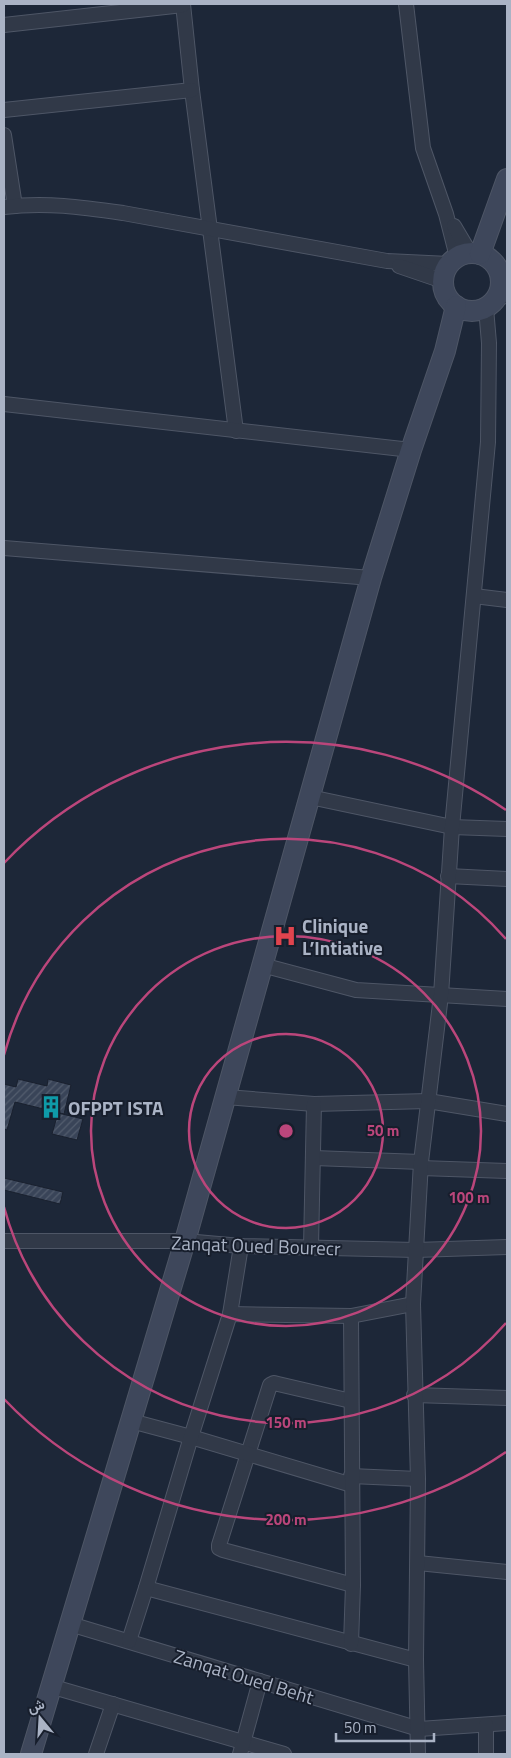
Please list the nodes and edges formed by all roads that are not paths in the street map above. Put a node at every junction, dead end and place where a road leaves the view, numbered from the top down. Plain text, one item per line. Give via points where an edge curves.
1 (183, 4) edge
2 (406, 4) edge
3 (4, 25) edge
4 (192, 90) junction
5 (4, 110) edge
6 (4, 135) edge
7 (507, 179) edge
8 (9, 206) edge
9 (210, 228) junction
10 (475, 265) edge
11 (483, 304) edge
12 (4, 404) edge
13 (236, 431) junction
14 (411, 450) junction
15 (4, 548) edge
16 (371, 578) junction
17 (474, 596) junction
18 (507, 600) edge
19 (310, 797) junction
20 (452, 827) junction
21 (507, 829) edge
22 (448, 876) junction
23 (507, 878) edge
24 (262, 965) junction
25 (441, 995) junction
26 (507, 1000) edge
27 (226, 1097) junction
28 (428, 1101) junction
29 (314, 1104) junction
30 (507, 1114) edge
31 (314, 1158) junction
32 (421, 1165) junction
33 (507, 1171) edge
34 (4, 1241) edge
35 (185, 1241) junction
36 (241, 1246) junction
37 (507, 1247) edge
38 (311, 1248) junction
39 (416, 1250) junction
40 (413, 1304) junction
41 (230, 1314) junction
42 (351, 1316) junction
43 (414, 1395) junction
44 (507, 1398) edge
45 (351, 1401) junction
46 (131, 1421) junction
47 (191, 1437) junction
48 (248, 1454) junction
49 (418, 1479) junction
50 (352, 1480) junction
51 (418, 1563) junction
52 (507, 1572) edge
53 (353, 1585) junction
54 (146, 1588) junction
55 (70, 1624) junction
56 (129, 1641) junction
57 (351, 1644) junction
58 (416, 1660) junction
59 (260, 1681) junction
60 (50, 1686) junction
61 (112, 1704) junction
62 (507, 1723) edge
63 (486, 1725) junction
64 (419, 1730) junction
65 (242, 1748) edge
66 (31, 1754) edge
67 (96, 1754) edge
68 (284, 1754) edge
69 (418, 1754) edge
70 (486, 1754) edge

1 - 3 street
1 - 4 street
2 - 10 street via 423,148 446,214
4 - 5 street
4 - 9 street
6 - 8 street
7 - 10 street
8 - 9 street via 46,204 80,207
9 - 10 street via 387,261
9 - 13 street
10 - 11 street via 501,283
10 - 11 street via 446,296
11 - 14 street via 445,351
11 - 17 street via 489,343 488,442
12 - 13 street
13 - 14 street
14 - 16 street
15 - 16 street
16 - 19 street
17 - 18 street
17 - 20 street
19 - 20 street
19 - 24 street
20 - 21 street
20 - 22 street
22 - 23 street
22 - 25 street
24 - 25 street via 356,990
24 - 27 street
25 - 26 street
25 - 28 street
27 - 29 street
27 - 35 street
28 - 29 street
28 - 30 street
28 - 32 street
29 - 31 street
31 - 32 street
31 - 38 street
32 - 33 street
32 - 39 street
34 - 35 street, Zanqat Oued Bourecr
35 - 36 street, Zanqat Oued Bourecr
35 - 46 street
36 - 38 street, Zanqat Oued Bourecr
36 - 41 street
37 - 39 street, Zanqat Oued Bourecr
38 - 39 street, Zanqat Oued Bourecr
39 - 40 street
40 - 42 street
40 - 43 street
41 - 42 street
41 - 47 street
42 - 45 street
43 - 44 street
43 - 49 street
45 - 48 street via 274,1383 268,1389
45 - 50 street
46 - 47 street
46 - 55 street
47 - 48 street
47 - 54 street
48 - 50 street
48 - 53 street via 219,1548
49 - 50 street
49 - 51 street
50 - 53 street
51 - 52 street
51 - 58 street
53 - 57 street
54 - 56 street
54 - 57 street
55 - 56 street, Zanqat Oued Beht
55 - 60 street
56 - 59 street, Zanqat Oued Beht
57 - 58 street
58 - 64 street
59 - 64 street, Zanqat Oued Beht
59 - 65 street
60 - 61 street
60 - 66 street
61 - 65 street
61 - 67 street
62 - 63 street, Zanqat Oued Beht
63 - 64 street, Zanqat Oued Beht
63 - 70 street
64 - 69 street
65 - 68 street

